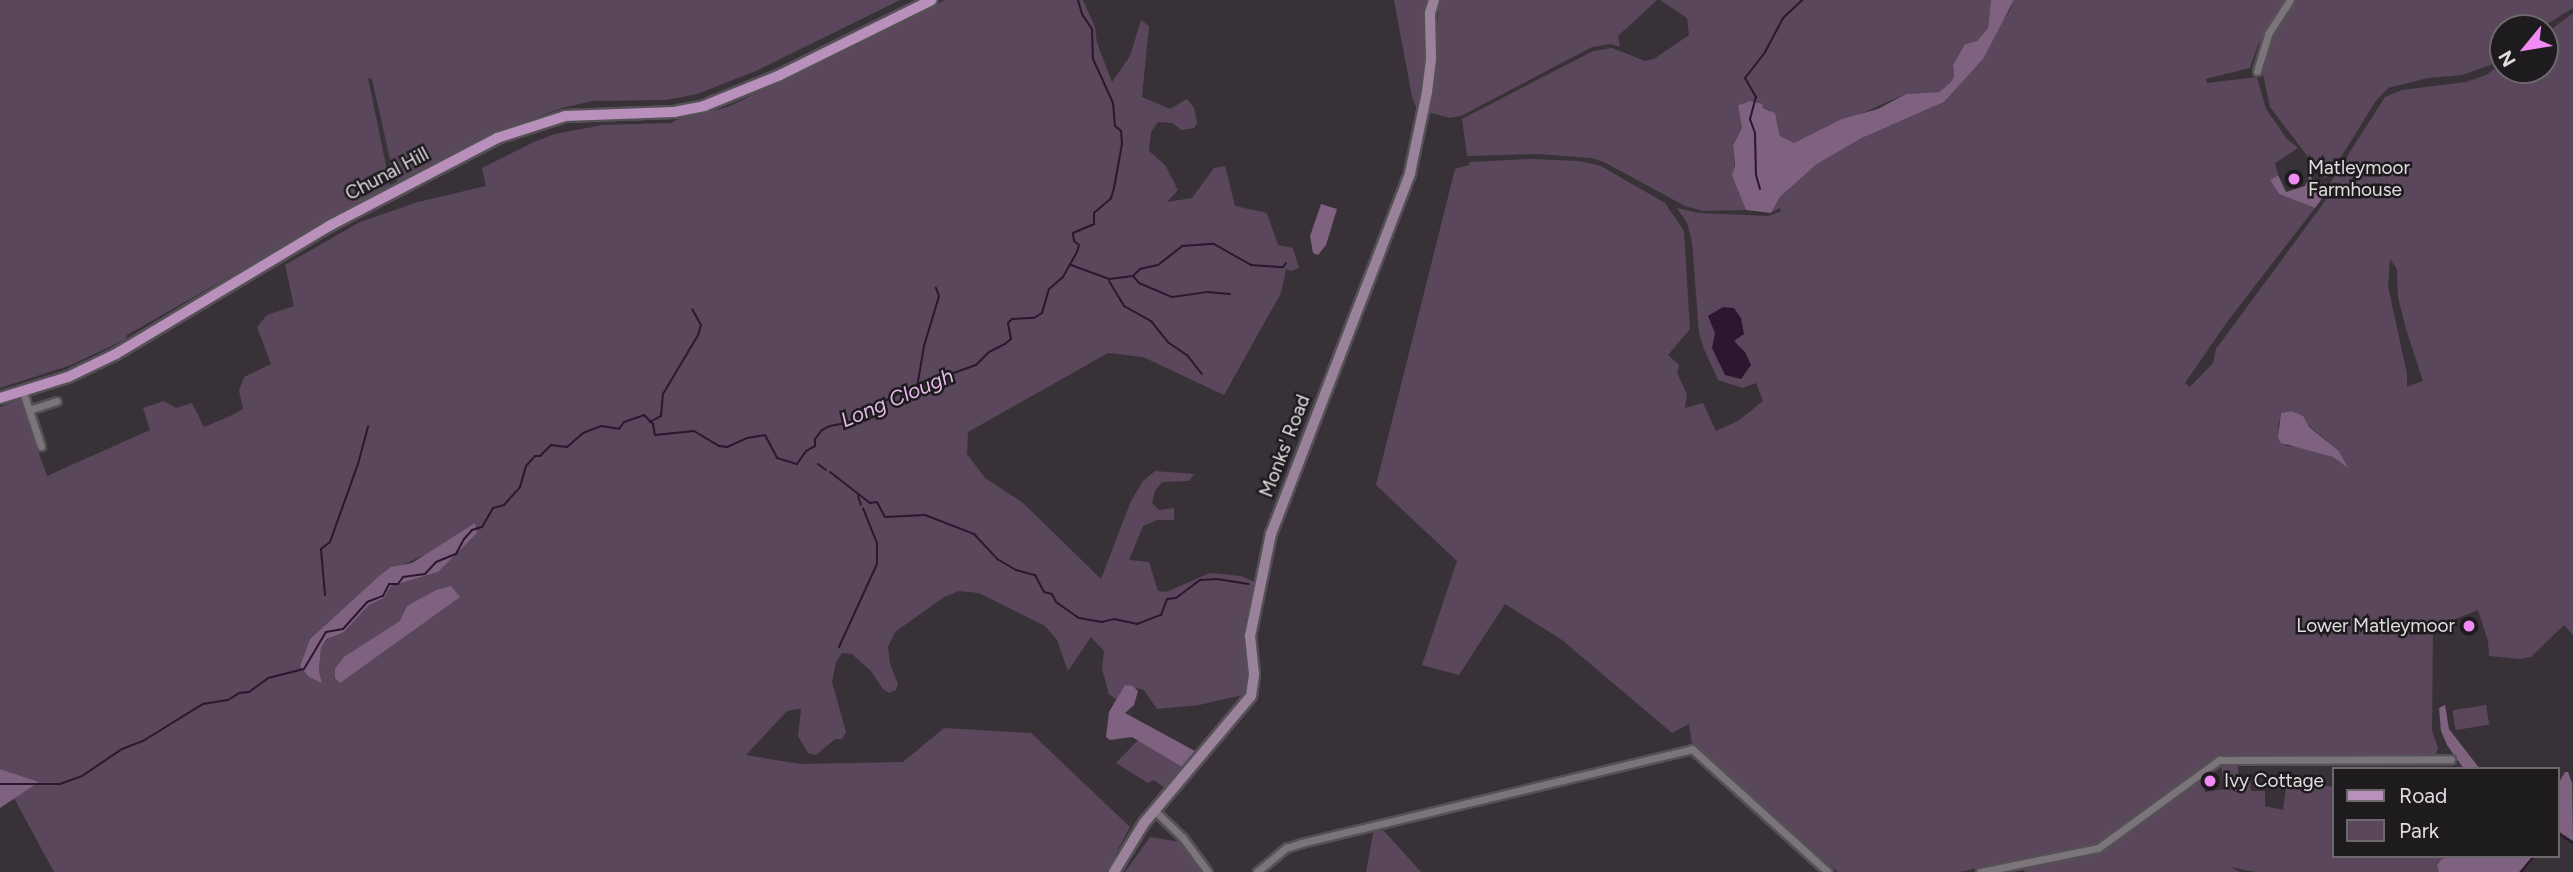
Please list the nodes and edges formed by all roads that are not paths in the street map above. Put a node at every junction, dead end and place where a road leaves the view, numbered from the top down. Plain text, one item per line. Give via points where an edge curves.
1 (932, 0) edge
2 (1434, 0) edge
3 (2290, 0) edge
4 (2257, 71) dead end
5 (23, 392) junction
6 (0, 398) edge
7 (57, 401) dead end
8 (29, 410) junction
9 (41, 446) dead end
10 (2451, 759) dead end
11 (1154, 810) junction
12 (1114, 872) edge
13 (1208, 872) edge
14 (1257, 872) edge
15 (1828, 872) edge
16 (1980, 872) edge

1 - 5 main road, Chunal Hill via 755,86 690,110 565,116 497,138 329,226 116,354
2 - 11 street, Monks' Road via 1427,92 1410,173 1271,534 1253,619 1251,696
3 - 4 street via 2268,34
5 - 6 main road, Chunal Hill
5 - 8 street
7 - 8 street
8 - 9 street
10 - 16 street via 2219,760 2098,848
11 - 12 street, Monks' Road
11 - 13 street
14 - 15 street via 1286,848 1692,749

